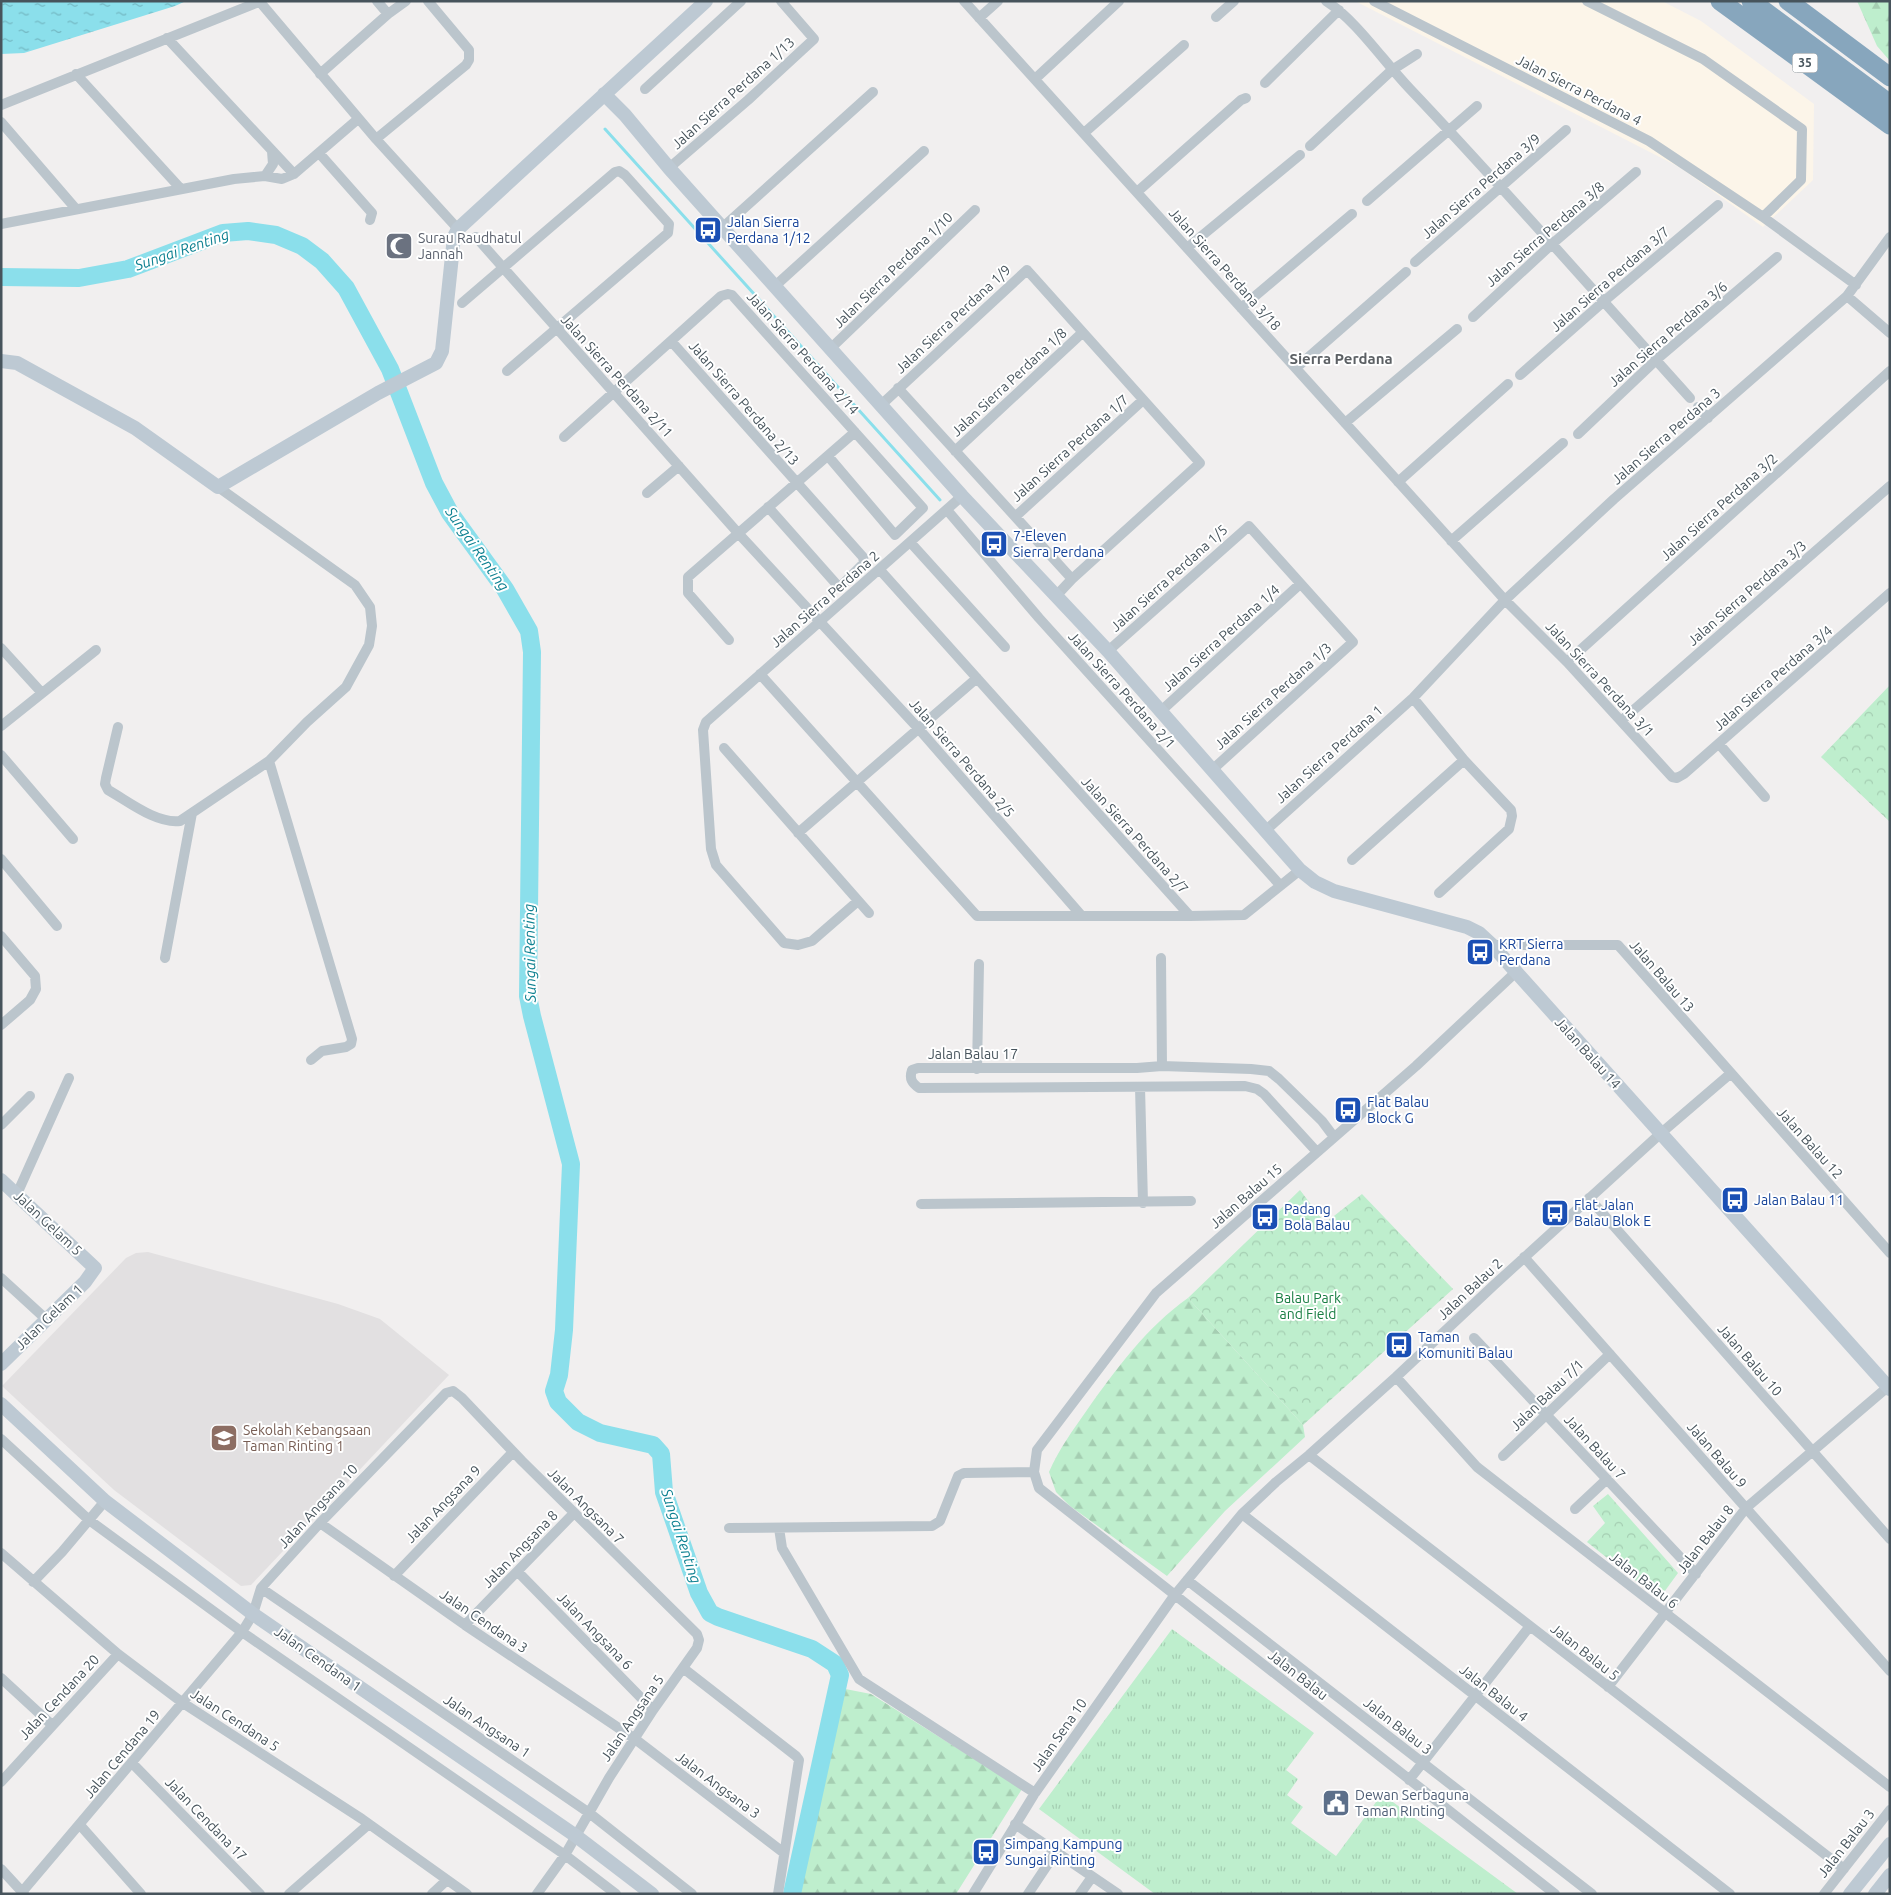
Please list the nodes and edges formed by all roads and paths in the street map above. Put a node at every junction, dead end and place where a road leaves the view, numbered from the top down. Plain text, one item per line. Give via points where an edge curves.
1 (377, 1) edge
2 (406, 1) edge
3 (428, 1) edge
4 (706, 1) edge
5 (740, 1) edge
6 (780, 1) edge
7 (964, 1) edge
8 (998, 1) edge
9 (1119, 1) edge
10 (1234, 1) edge
11 (1326, 1) edge
12 (1375, 1) edge
13 (1587, 1) edge
14 (1720, 1) edge
15 (1751, 1) edge
16 (1788, 1) edge
17 (260, 2) edge
18 (1339, 10) junction
19 (388, 14) junction
20 (1216, 17) dead end
21 (979, 18) junction
22 (167, 38) junction
23 (1184, 45) dead end
24 (1417, 54) dead end
25 (1392, 70) junction
26 (76, 74) junction
27 (320, 74) junction
28 (1890, 77) edge
29 (1035, 79) junction
30 (1264, 82) dead end
31 (645, 89) dead end
32 (873, 92) dead end
33 (604, 94) junction
34 (1246, 98) dead end
35 (1890, 104) edge
36 (1, 105) edge
37 (1477, 106) dead end
38 (358, 118) junction
39 (1, 122) edge
40 (1890, 125) edge
41 (1449, 130) junction
42 (1566, 130) dead end
43 (5, 133) edge
44 (1084, 133) junction
45 (376, 139) junction
46 (1310, 146) dead end
47 (272, 151) junction
48 (924, 151) dead end
49 (319, 153) junction
50 (1300, 155) dead end
51 (669, 168) junction
52 (1636, 172) dead end
53 (294, 174) junction
54 (266, 176) junction
55 (1500, 187) junction
56 (181, 189) junction
57 (1137, 192) junction
58 (1367, 201) dead end
59 (1718, 204) dead end
60 (76, 209) junction
61 (975, 210) dead end
62 (1352, 214) dead end
63 (1763, 217) junction
64 (370, 220) dead end
65 (1, 224) edge
66 (722, 228) junction
67 (458, 229) junction
68 (476, 237) dead end
69 (1890, 237) edge
70 (1552, 244) junction
71 (1187, 248) junction
72 (1777, 257) dead end
73 (1415, 262) dead end
74 (503, 268) junction
75 (1406, 272) dead end
76 (1856, 285) junction
77 (775, 286) junction
78 (1847, 296) junction
79 (1603, 302) junction
80 (462, 303) dead end
81 (1241, 308) junction
82 (1473, 317) dead end
83 (557, 328) junction
84 (1456, 329) dead end
85 (1082, 332) junction
86 (1890, 333) edge
87 (671, 341) junction
88 (830, 349) junction
89 (1656, 360) junction
90 (1, 361) edge
91 (1296, 368) junction
92 (507, 371) dead end
93 (1890, 371) edge
94 (1520, 375) dead end
95 (1508, 384) dead end
96 (898, 388) junction
97 (614, 393) junction
98 (1690, 398) dead end
99 (1143, 400) junction
100 (881, 405) junction
101 (1698, 407) dead end
102 (1708, 418) junction
103 (1345, 423) junction
104 (855, 432) junction
105 (1578, 434) dead end
106 (564, 437) dead end
107 (1563, 444) dead end
108 (956, 451) junction
109 (828, 456) junction
110 (678, 466) junction
111 (1398, 482) junction
112 (797, 483) junction
113 (1890, 486) edge
114 (218, 487) junction
115 (647, 493) dead end
116 (962, 496) junction
117 (768, 508) junction
118 (947, 510) junction
119 (1016, 516) junction
120 (738, 533) junction
121 (1451, 540) junction
122 (910, 542) junction
123 (880, 570) junction
124 (1072, 579) junction
125 (1300, 584) junction
126 (1890, 593) edge
127 (1056, 596) junction
128 (1505, 600) junction
129 (820, 621) junction
130 (729, 640) dead end
131 (1005, 647) dead end
132 (1, 648) edge
133 (96, 650) dead end
134 (1108, 652) junction
135 (1567, 662) junction
136 (760, 674) junction
137 (977, 678) junction
138 (42, 693) junction
139 (1413, 698) junction
140 (1161, 711) junction
141 (1622, 721) junction
142 (1, 726) edge
143 (118, 726) dead end
144 (918, 728) junction
145 (1719, 744) junction
146 (724, 748) dead end
147 (1, 755) edge
148 (1464, 760) junction
149 (269, 761) junction
150 (1212, 770) junction
151 (1672, 777) joint
152 (858, 781) junction
153 (1765, 797) dead end
154 (192, 813) junction
155 (1264, 831) junction
156 (798, 833) junction
157 (73, 839) dead end
158 (1, 859) edge
159 (1352, 860) dead end
160 (1300, 870) junction
161 (1280, 885) junction
162 (1439, 894) dead end
163 (858, 901) junction
164 (869, 913) dead end
165 (1081, 915) junction
166 (1190, 916) junction
167 (57, 926) dead end
168 (1, 936) edge
169 (1492, 944) junction
170 (165, 958) dead end
171 (1161, 958) dead end
172 (979, 964) dead end
173 (1516, 972) junction
174 (1, 1025) edge
175 (311, 1060) dead end
176 (1162, 1066) junction
177 (977, 1069) junction
178 (1730, 1074) junction
179 (69, 1078) dead end
180 (1140, 1087) junction
181 (30, 1096) dead end
182 (1, 1125) edge
183 (1660, 1134) junction
184 (1334, 1138) junction
185 (1318, 1152) junction
186 (2, 1183) edge
187 (17, 1194) junction
188 (1589, 1198) junction
189 (1191, 1201) dead end
190 (1143, 1203) junction
191 (921, 1204) dead end
192 (1890, 1253) edge
193 (1524, 1257) junction
194 (95, 1268) joint
195 (1, 1278) edge
196 (47, 1320) junction
197 (1474, 1338) dead end
198 (1610, 1354) junction
199 (1, 1364) edge
200 (1396, 1377) junction
201 (1889, 1387) edge
202 (453, 1391) joint
203 (1, 1404) edge
204 (1546, 1414) junction
205 (1, 1439) edge
206 (513, 1452) junction
207 (1812, 1452) junction
208 (1309, 1456) junction
209 (1503, 1456) dead end
210 (1034, 1472) junction
211 (1607, 1479) junction
212 (105, 1501) junction
213 (1746, 1508) junction
214 (1575, 1509) dead end
215 (574, 1513) junction
216 (1242, 1514) junction
217 (89, 1520) junction
218 (320, 1523) junction
219 (729, 1528) dead end
220 (779, 1528) junction
221 (1890, 1539) edge
222 (1, 1553) edge
223 (518, 1572) junction
224 (1696, 1574) junction
225 (394, 1576) junction
226 (1187, 1580) junction
227 (33, 1582) junction
228 (260, 1588) junction
229 (1174, 1596) junction
230 (253, 1614) junction
231 (1665, 1614) junction
232 (465, 1625) junction
233 (1530, 1626) junction
234 (242, 1632) junction
235 (699, 1640) joint
236 (118, 1654) junction
237 (682, 1668) junction
238 (1890, 1671) edge
239 (1, 1678) edge
240 (1608, 1687) junction
241 (1475, 1695) junction
242 (183, 1704) junction
243 (653, 1710) junction
244 (52, 1725) junction
245 (635, 1739) junction
246 (132, 1763) junction
247 (1423, 1763) junction
248 (1409, 1780) junction
249 (1, 1782) edge
250 (1890, 1787) edge
251 (1036, 1793) junction
252 (1890, 1810) edge
253 (588, 1812) junction
254 (369, 1824) junction
255 (1015, 1824) junction
256 (80, 1825) junction
257 (576, 1836) junction
258 (1890, 1844) edge
259 (1056, 1852) junction
260 (784, 1853) junction
261 (564, 1855) junction
262 (1, 1869) edge
263 (1844, 1869) junction
264 (1890, 1875) edge
265 (1092, 1876) junction
266 (447, 1880) junction
267 (23, 1893) edge
268 (141, 1894) edge
269 (260, 1894) edge
270 (289, 1894) edge
271 (432, 1894) edge
272 (466, 1894) edge
273 (537, 1894) edge
274 (616, 1894) edge
275 (652, 1894) edge
276 (692, 1894) edge
277 (778, 1894) edge
278 (973, 1894) edge
279 (1028, 1894) edge
280 (1080, 1894) edge
281 (1118, 1894) edge
282 (1555, 1894) edge
283 (1592, 1894) edge
284 (1730, 1894) edge
285 (1824, 1894) edge
286 (1850, 1894) edge
287 (1875, 1894) edge

1 - 19 street
2 - 19 street
3 - 45 street via 469,50 469,60
4 - 33 street
5 - 31 street
6 - 51 street, Jalan Sierra Perdana 1/13 via 814,39
7 - 21 street, Jalan Sierra Perdana 3/18
8 - 21 street
9 - 29 street
10 - 20 street
11 - 18 street
12 - 63 street, Jalan Sierra Perdana 4 via 1649,141
13 - 63 street via 1703,59 1802,129 1801,180
14 - 40 highway, 35
15 - 35 highway, 35
16 - 28 highway
17 - 22 street
17 - 27 street
18 - 25 street
18 - 30 street
19 - 27 street
21 - 29 street, Jalan Sierra Perdana 3/18
22 - 26 street
22 - 47 street
23 - 44 street
24 - 25 street
25 - 41 street
25 - 46 street
26 - 36 street
26 - 56 street
27 - 38 street
29 - 44 street, Jalan Sierra Perdana 3/18
32 - 66 street
33 - 51 street, Jalan Balau 14
33 - 67 street
34 - 57 street
37 - 41 street
38 - 45 street
38 - 49 street
39 - 43 street
41 - 55 street
41 - 58 street
42 - 55 street, Jalan Sierra Perdana 3/9
43 - 60 street
44 - 57 street, Jalan Sierra Perdana 3/18
45 - 67 street
47 - 53 street
47 - 54 street via 273,164
48 - 77 street
49 - 53 street
49 - 64 street via 372,213
50 - 71 street
51 - 66 street, Jalan Balau 14
52 - 70 street, Jalan Sierra Perdana 3/8
53 - 54 street via 282,179
54 - 56 street
55 - 70 street
55 - 73 street, Jalan Sierra Perdana 3/9
56 - 60 street
57 - 71 street, Jalan Sierra Perdana 3/18
59 - 79 street, Jalan Sierra Perdana 3/7
60 - 65 street
61 - 88 street, Jalan Sierra Perdana 1/10
62 - 81 street
63 - 76 street, Jalan Sierra Perdana 4
66 - 77 street, Jalan Balau 14
67 - 114 street via 454,237 442,351 436,363 378,393
68 - 74 street, Jalan Sierra Perdana 2/11
69 - 76 street, Jalan Sierra Perdana 3
70 - 79 street
70 - 82 street, Jalan Sierra Perdana 3/8
71 - 81 street, Jalan Sierra Perdana 3/18
72 - 89 street, Jalan Sierra Perdana 3/6
74 - 80 street
74 - 83 street, Jalan Sierra Perdana 2/11
74 - 83 street via 615,172 625,175 669,224 668,233
75 - 91 street
76 - 78 street, Jalan Sierra Perdana 3
77 - 88 street, Jalan Balau 14
78 - 86 street
78 - 102 street, Jalan Sierra Perdana 3
79 - 89 street
79 - 94 street, Jalan Sierra Perdana 3/7
81 - 91 street, Jalan Sierra Perdana 3/18
83 - 92 street
83 - 97 street, Jalan Sierra Perdana 2/11
84 - 103 street
85 - 96 street, Jalan Sierra Perdana 1/9 via 1027,270
85 - 99 street
85 - 108 street, Jalan Sierra Perdana 1/8
87 - 97 street
87 - 104 street, Jalan Sierra Perdana 2/14 via 721,296 732,295
87 - 112 street, Jalan Sierra Perdana 2/13
88 - 100 street, Jalan Balau 14
89 - 98 street
89 - 105 street, Jalan Sierra Perdana 3/6
90 - 114 street via 17,363 135,428
91 - 103 street, Jalan Sierra Perdana 3/18
93 - 135 street, Jalan Sierra Perdana 3/2
95 - 111 street
96 - 100 street, Jalan Sierra Perdana 1/9
96 - 108 street
97 - 106 street
97 - 110 street, Jalan Sierra Perdana 2/11
99 - 119 street, Jalan Sierra Perdana 1/7
99 - 124 street via 1200,463
100 - 116 street, Jalan Balau 14
101 - 102 street
102 - 128 street, Jalan Sierra Perdana 3
103 - 111 street, Jalan Sierra Perdana 3/18
104 - 109 street
104 - 109 street, Jalan Sierra Perdana 2/14 via 923,508 894,535
107 - 121 street
108 - 119 street
109 - 112 street
110 - 115 street
110 - 120 street, Jalan Sierra Perdana 2/11
111 - 121 street, Jalan Sierra Perdana 3/18
112 - 117 street
112 - 117 street, Jalan Sierra Perdana 2/13 via 863,557 864,564 841,586
113 - 141 street, Jalan Sierra Perdana 3/3
114 - 149 street via 355,585 370,607 372,626 368,645 346,687
116 - 118 street, Jalan Sierra Perdana 2
116 - 127 street, Jalan Balau 14
117 - 120 street
118 - 122 street, Jalan Sierra Perdana 2
118 - 161 street, Jalan Sierra Perdana 2/1 via 1039,618
119 - 124 street
120 - 129 street, Jalan Sierra Perdana 2/5
120 - 130 street via 688,577 688,593
121 - 128 street, Jalan Sierra Perdana 3/18
122 - 123 street, Jalan Sierra Perdana 2
122 - 131 street
123 - 129 street, Jalan Sierra Perdana 2
123 - 137 street, Jalan Sierra Perdana 2/7
124 - 127 street
125 - 134 street, Jalan Sierra Perdana 1/5 via 1249,526
125 - 140 street, Jalan Sierra Perdana 1/4
125 - 150 street, Jalan Sierra Perdana 1/3 via 1353,642
126 - 145 street, Jalan Sierra Perdana 3/4
127 - 134 street, Jalan Balau 14
128 - 135 street, Jalan Sierra Perdana 3/1
128 - 139 street, Jalan Sierra Perdana 3
129 - 136 street, Jalan Sierra Perdana 2
129 - 144 street, Jalan Sierra Perdana 2/5
132 - 138 street
133 - 138 street
134 - 140 street, Jalan Balau 14
135 - 141 street, Jalan Sierra Perdana 3/1
136 - 152 street
136 - 163 street, Jalan Sierra Perdana 2 via 706,722 703,730 711,849 716,864 784,943 793,945 812,941
137 - 144 street
137 - 166 street, Jalan Sierra Perdana 2/7
138 - 142 street
139 - 148 street
139 - 155 street, Jalan Sierra Perdana 1
140 - 150 street, Jalan Balau 14
141 - 151 street, Jalan Sierra Perdana 3/1
143 - 154 street via 105,784 108,790 157,818 171,822 180,821
144 - 152 street
144 - 165 street, Jalan Sierra Perdana 2/5
145 - 151 street, Jalan Sierra Perdana 3/4 via 1684,774
145 - 153 street
146 - 156 street
147 - 157 street
148 - 159 street
148 - 162 street via 1511,810 1512,820 1509,829
149 - 154 street
149 - 175 street via 352,1038 346,1047 322,1051
150 - 155 street, Jalan Balau 14
152 - 156 street
152 - 165 street via 977,916
154 - 170 street
155 - 160 street, Jalan Balau 14
156 - 163 street
158 - 167 street
160 - 161 street
160 - 169 street, Jalan Balau 14 via 1334,891 1467,927
161 - 166 street via 1244,915
163 - 164 street
165 - 166 street
168 - 174 street via 36,976 36,989 30,1000
169 - 173 street, Jalan Balau 14
169 - 178 street, Jalan Balau 13 via 1618,945
171 - 176 street
172 - 177 street
173 - 183 street, Jalan Balau 14
173 - 184 street, Jalan Balau 15
176 - 177 street, Jalan Balau 17
176 - 184 street, Jalan Balau 17 via 1269,1071 1322,1121
177 - 180 street, Jalan Balau 17 via 918,1068 912,1070 910,1076 912,1083 919,1088
178 - 183 street, Jalan Balau 2
178 - 192 street, Jalan Balau 12
179 - 187 street
180 - 185 street, Jalan Balau 17 via 1245,1086 1257,1089
180 - 190 street
181 - 182 street
183 - 188 street, Jalan Balau 2
183 - 201 street
184 - 185 street, Jalan Balau 15
185 - 210 street, Jalan Balau 15 via 1156,1293 1037,1450
186 - 187 street, Jalan Gelam 5
187 - 194 street, Jalan Gelam 5
188 - 193 street, Jalan Balau 2
188 - 207 street, Jalan Balau 10
189 - 190 street
190 - 191 street
193 - 198 street, Jalan Balau 9
193 - 200 street, Jalan Balau 2
194 - 196 street, Jalan Gelam 1
195 - 196 street
196 - 199 street, Jalan Gelam 1
197 - 204 street, Jalan Balau 7
198 - 204 street, Jalan Balau 7/1
198 - 213 street, Jalan Balau 9
200 - 208 street, Jalan Balau 2
200 - 231 street, Jalan Balau 6 via 1477,1466
201 - 207 street, Jalan Balau 8
202 - 206 street, Jalan Angsana 7
202 - 218 street, Jalan Angsana 10 via 446,1393
203 - 212 street, Jalan Cendana 1
204 - 209 street, Jalan Balau 7/1
204 - 211 street, Jalan Balau 7
205 - 217 street, Jalan Cendana 1
206 - 215 street, Jalan Angsana 7
206 - 225 street, Jalan Angsana 9
207 - 213 street, Jalan Balau 8
207 - 221 street, Jalan Balau 10
208 - 216 street, Jalan Balau 2
208 - 233 street, Jalan Balau 5
210 - 220 street via 964,1473 958,1476 940,1521 932,1526
210 - 229 street, Jalan Balau via 1039,1488
211 - 214 street
211 - 224 street, Jalan Balau 7
212 - 217 street
212 - 230 street, Jalan Cendana 1
213 - 224 street, Jalan Balau 8
213 - 238 street, Jalan Balau 9
215 - 223 street, Jalan Angsana 8
215 - 235 street, Jalan Angsana 7
216 - 226 street, Jalan Balau 2
216 - 241 street, Jalan Balau 4
217 - 227 street
217 - 234 street, Jalan Cendana 1
218 - 225 street, Jalan Cendana 3
218 - 228 street, Jalan Angsana 10
219 - 220 street
220 - 251 street via 782,1548 859,1679
222 - 227 street, Jalan Cendana 5
223 - 232 street, Jalan Angsana 8
223 - 243 street, Jalan Angsana 6
224 - 231 street, Jalan Balau 8
225 - 232 street, Jalan Cendana 3
226 - 229 street, Jalan Balau 2
226 - 247 street, Jalan Balau 3
227 - 236 street, Jalan Cendana 5
228 - 230 street, Jalan Angsana 10
228 - 253 street, Jalan Angsana 1
229 - 248 street, Jalan Balau
229 - 251 street, Jalan Sena 10
230 - 234 street, Jalan Angsana 10
230 - 257 street, Jalan Cendana 1
231 - 240 street, Jalan Balau 8
231 - 250 street, Jalan Balau 6
232 - 245 street, Jalan Cendana 3
233 - 240 street, Jalan Balau 5
233 - 241 street
234 - 242 street, Jalan Cendana 19
234 - 261 street, Jalan Cendana 1
235 - 237 street, Jalan Angsana 5
236 - 242 street, Jalan Cendana 5
236 - 244 street, Jalan Cendana 20
237 - 243 street, Jalan Angsana 5
237 - 260 street via 798,1758
239 - 244 street
240 - 263 street, Jalan Balau 5
241 - 247 street
241 - 284 street, Jalan Balau 4
242 - 246 street, Jalan Cendana 19
242 - 254 street, Jalan Cendana 5
243 - 245 street, Jalan Angsana 5
244 - 249 street, Jalan Cendana 20
245 - 253 street, Jalan Angsana 5
245 - 260 street, Jalan Angsana 3
246 - 256 street, Jalan Cendana 19
246 - 269 street, Jalan Cendana 17
247 - 248 street
247 - 283 street, Jalan Balau 3
248 - 282 street, Jalan Balau
251 - 255 street, Jalan Sena 10
252 - 263 street, Jalan Balau 3
253 - 257 street, Jalan Angsana 5
253 - 276 street, Jalan Angsana 1
254 - 266 street, Jalan Cendana 5
254 - 270 street
255 - 259 street
255 - 278 street, Jalan Sena 10
256 - 267 street, Jalan Cendana 19
256 - 268 street
257 - 261 street, Jalan Angsana 5
257 - 275 street, Jalan Cendana 1
258 - 286 street
259 - 265 street
259 - 279 street
260 - 277 street
261 - 273 street, Jalan Angsana 5
261 - 274 street, Jalan Cendana 1
262 - 267 street
263 - 285 street, Jalan Balau 3
264 - 287 street
265 - 280 street
265 - 281 street
266 - 271 street
266 - 272 street, Jalan Cendana 5

